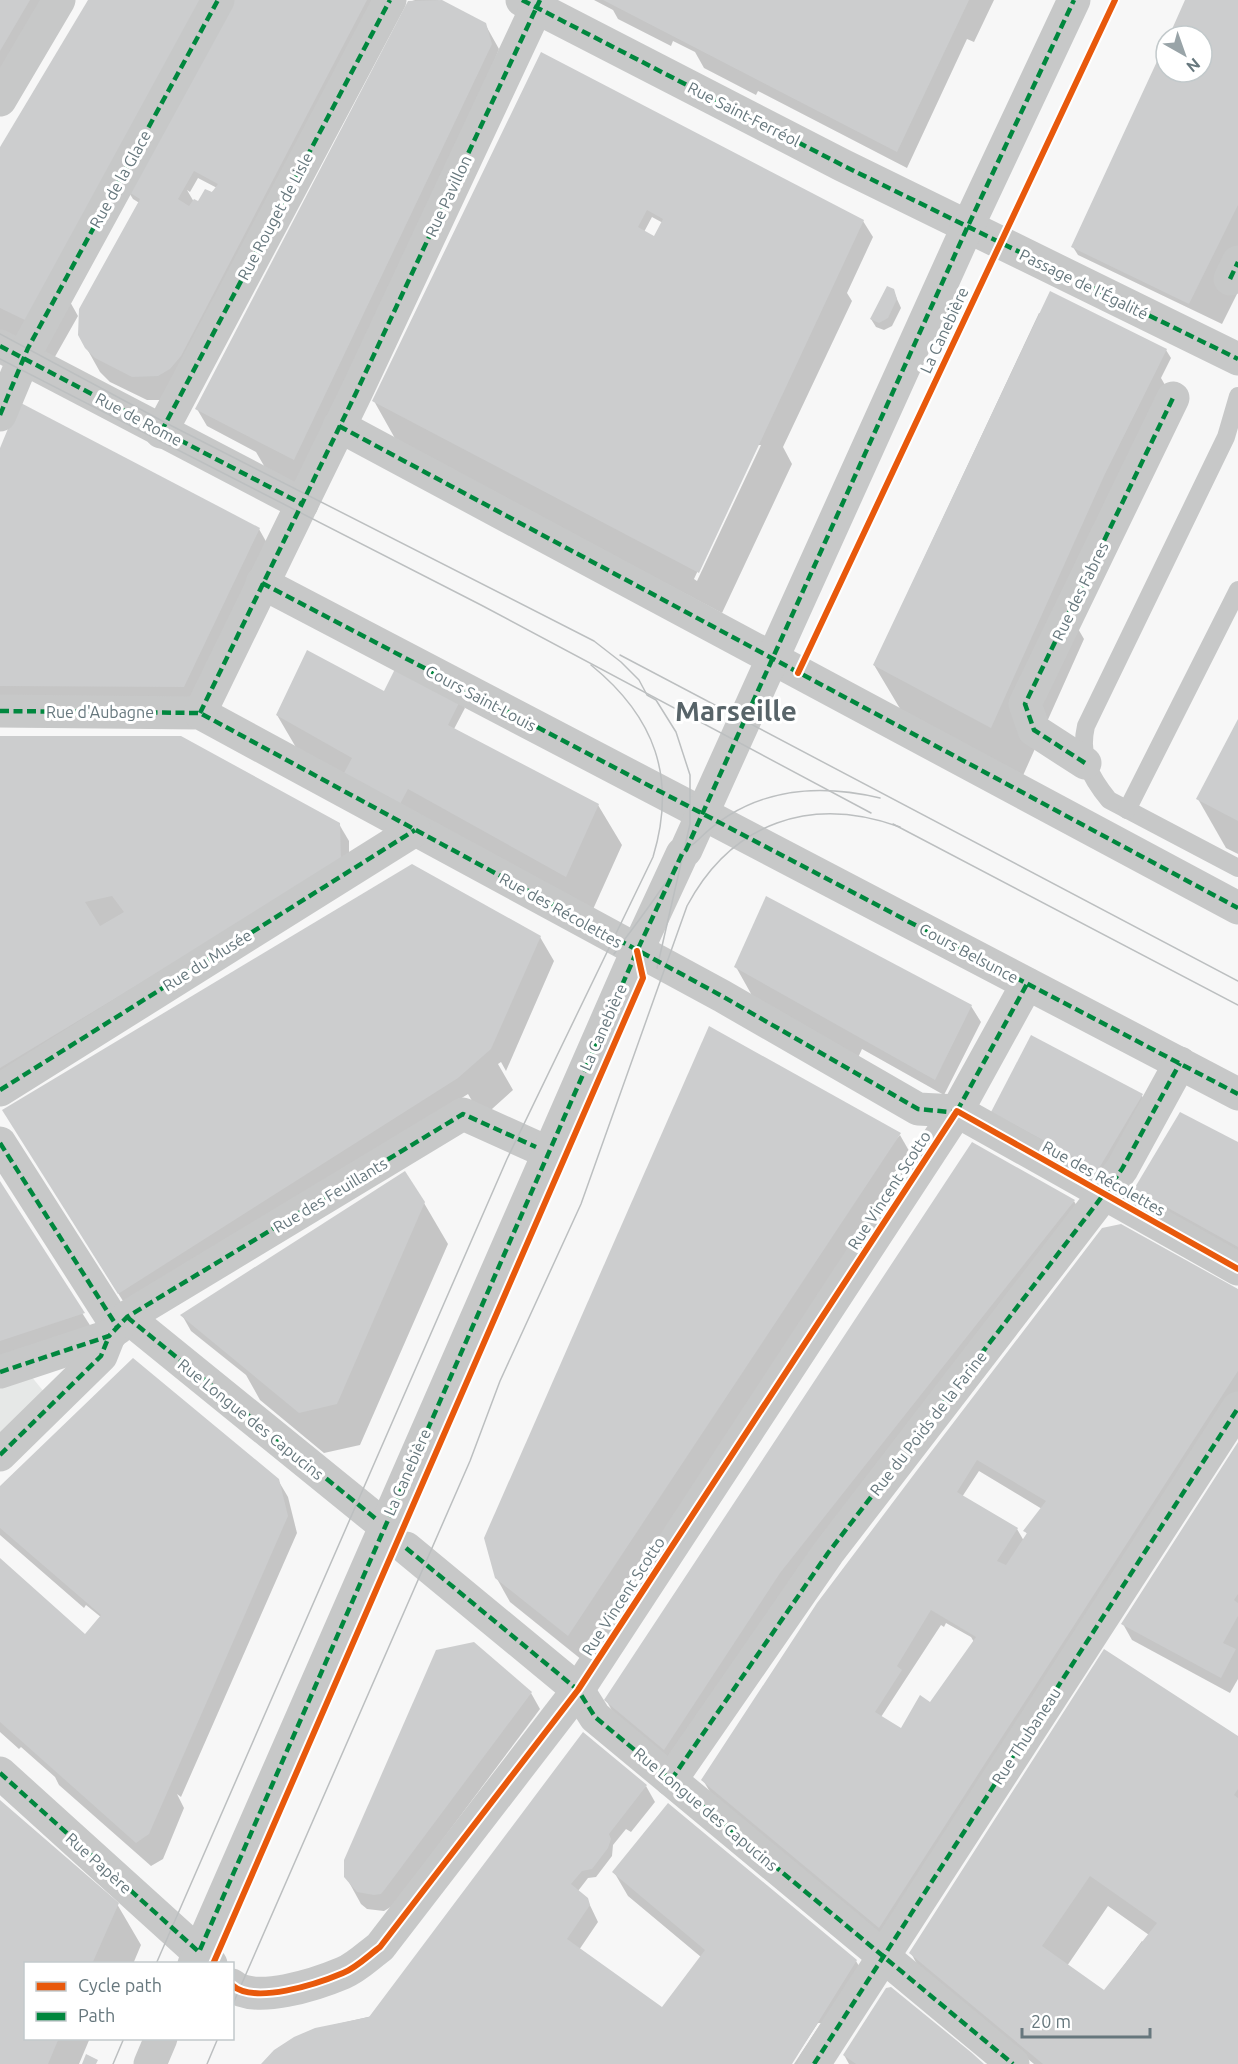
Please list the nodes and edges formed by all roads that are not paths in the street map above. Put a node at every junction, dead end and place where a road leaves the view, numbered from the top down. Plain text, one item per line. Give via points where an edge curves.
1 (59, 0) edge
2 (218, 0) edge
3 (390, 0) edge
4 (1074, 0) edge
5 (533, 2) edge
6 (0, 100) edge
7 (967, 228) junction
8 (12, 352) edge
9 (1238, 359) edge
10 (1238, 396) edge
11 (1173, 398) dead end
12 (0, 415) edge
13 (339, 426) junction
14 (161, 432) junction
15 (290, 498) junction
16 (262, 584) junction
17 (1238, 590) edge
18 (772, 659) junction
19 (0, 711) edge
20 (200, 713) junction
21 (1086, 763) junction
22 (1127, 810) junction
23 (701, 813) junction
24 (415, 830) junction
25 (1238, 868) edge
26 (1238, 908) edge
27 (637, 951) junction
28 (1028, 984) junction
29 (1180, 1064) junction
30 (0, 1090) edge
31 (1238, 1094) edge
32 (957, 1111) junction
33 (0, 1143) edge
34 (536, 1147) dead end
35 (1104, 1194) junction
36 (1238, 1269) edge
37 (118, 1327) junction
38 (0, 1372) edge
39 (1238, 1408) edge
40 (0, 1455) edge
41 (376, 1519) dead end
42 (406, 1548) dead end
43 (578, 1690) junction
44 (0, 1773) edge
45 (671, 1780) junction
46 (883, 1958) junction
47 (201, 1960) edge
48 (234, 1986) edge
49 (160, 2040) edge
50 (150, 2064) edge
51 (814, 2064) edge
52 (1013, 2064) edge

1 - 6 street
2 - 8 street, Rue de la Glace
3 - 14 street, Rue Rouget de Lisle
4 - 7 street, La Canebière
5 - 7 street, Rue Saint-Ferréol
5 - 13 street, Rue Pavillon
7 - 9 street, Passage de l'Égalité
7 - 18 street, La Canebière
8 - 12 street, Rue de la Glace
8 - 14 street, Rue de Rome
10 - 21 lane via 1226,437 1086,726 1082,744
11 - 21 street, Rue des Fabres via 1025,704 1034,730
13 - 15 street
13 - 18 street
14 - 15 street, Rue de Rome
15 - 16 street
16 - 20 street
16 - 23 street, Cours Saint-Louis
17 - 22 lane
18 - 23 street, La Canebière
18 - 26 street
19 - 20 street, Rue d'Aubagne
20 - 24 street, Rue des Récolettes
21 - 22 lane via 1108,800
22 - 25 lane
23 - 27 street, La Canebière
23 - 28 street, Cours Belsunce
24 - 27 street, Rue des Récolettes
24 - 30 street, Rue du Musée
27 - 32 street, Rue des Récolettes via 918,1108
27 - 47 street, La Canebière
28 - 29 street, Cours Belsunce
28 - 32 street, Rue Vincent Scotto
29 - 31 street, Cours Belsunce
29 - 35 street, Rue du Poids de la Farine
32 - 35 street, Rue des Récolettes
32 - 43 street, Rue Vincent Scotto
33 - 37 street, Rue Longue des Capucins
34 - 37 street, Rue des Feuillants via 463,1114
35 - 36 street, Rue des Récolettes
35 - 45 street, Rue du Poids de la Farine via 828,1553
37 - 38 street
37 - 40 street via 101,1356
37 - 41 street, Rue Longue des Capucins
39 - 46 street, Rue Thubaneau
42 - 43 street, Rue Longue des Capucins
43 - 45 street, Rue Longue des Capucins via 595,1717
43 - 48 street, Rue Vincent Scotto via 380,1947 344,1973 292,1988 262,1995 239,1991
44 - 47 street, Rue Papère
45 - 46 street, Rue Longue des Capucins
46 - 51 street, Rue Thubaneau
46 - 52 street, Rue Longue des Capucins
49 - 50 street

